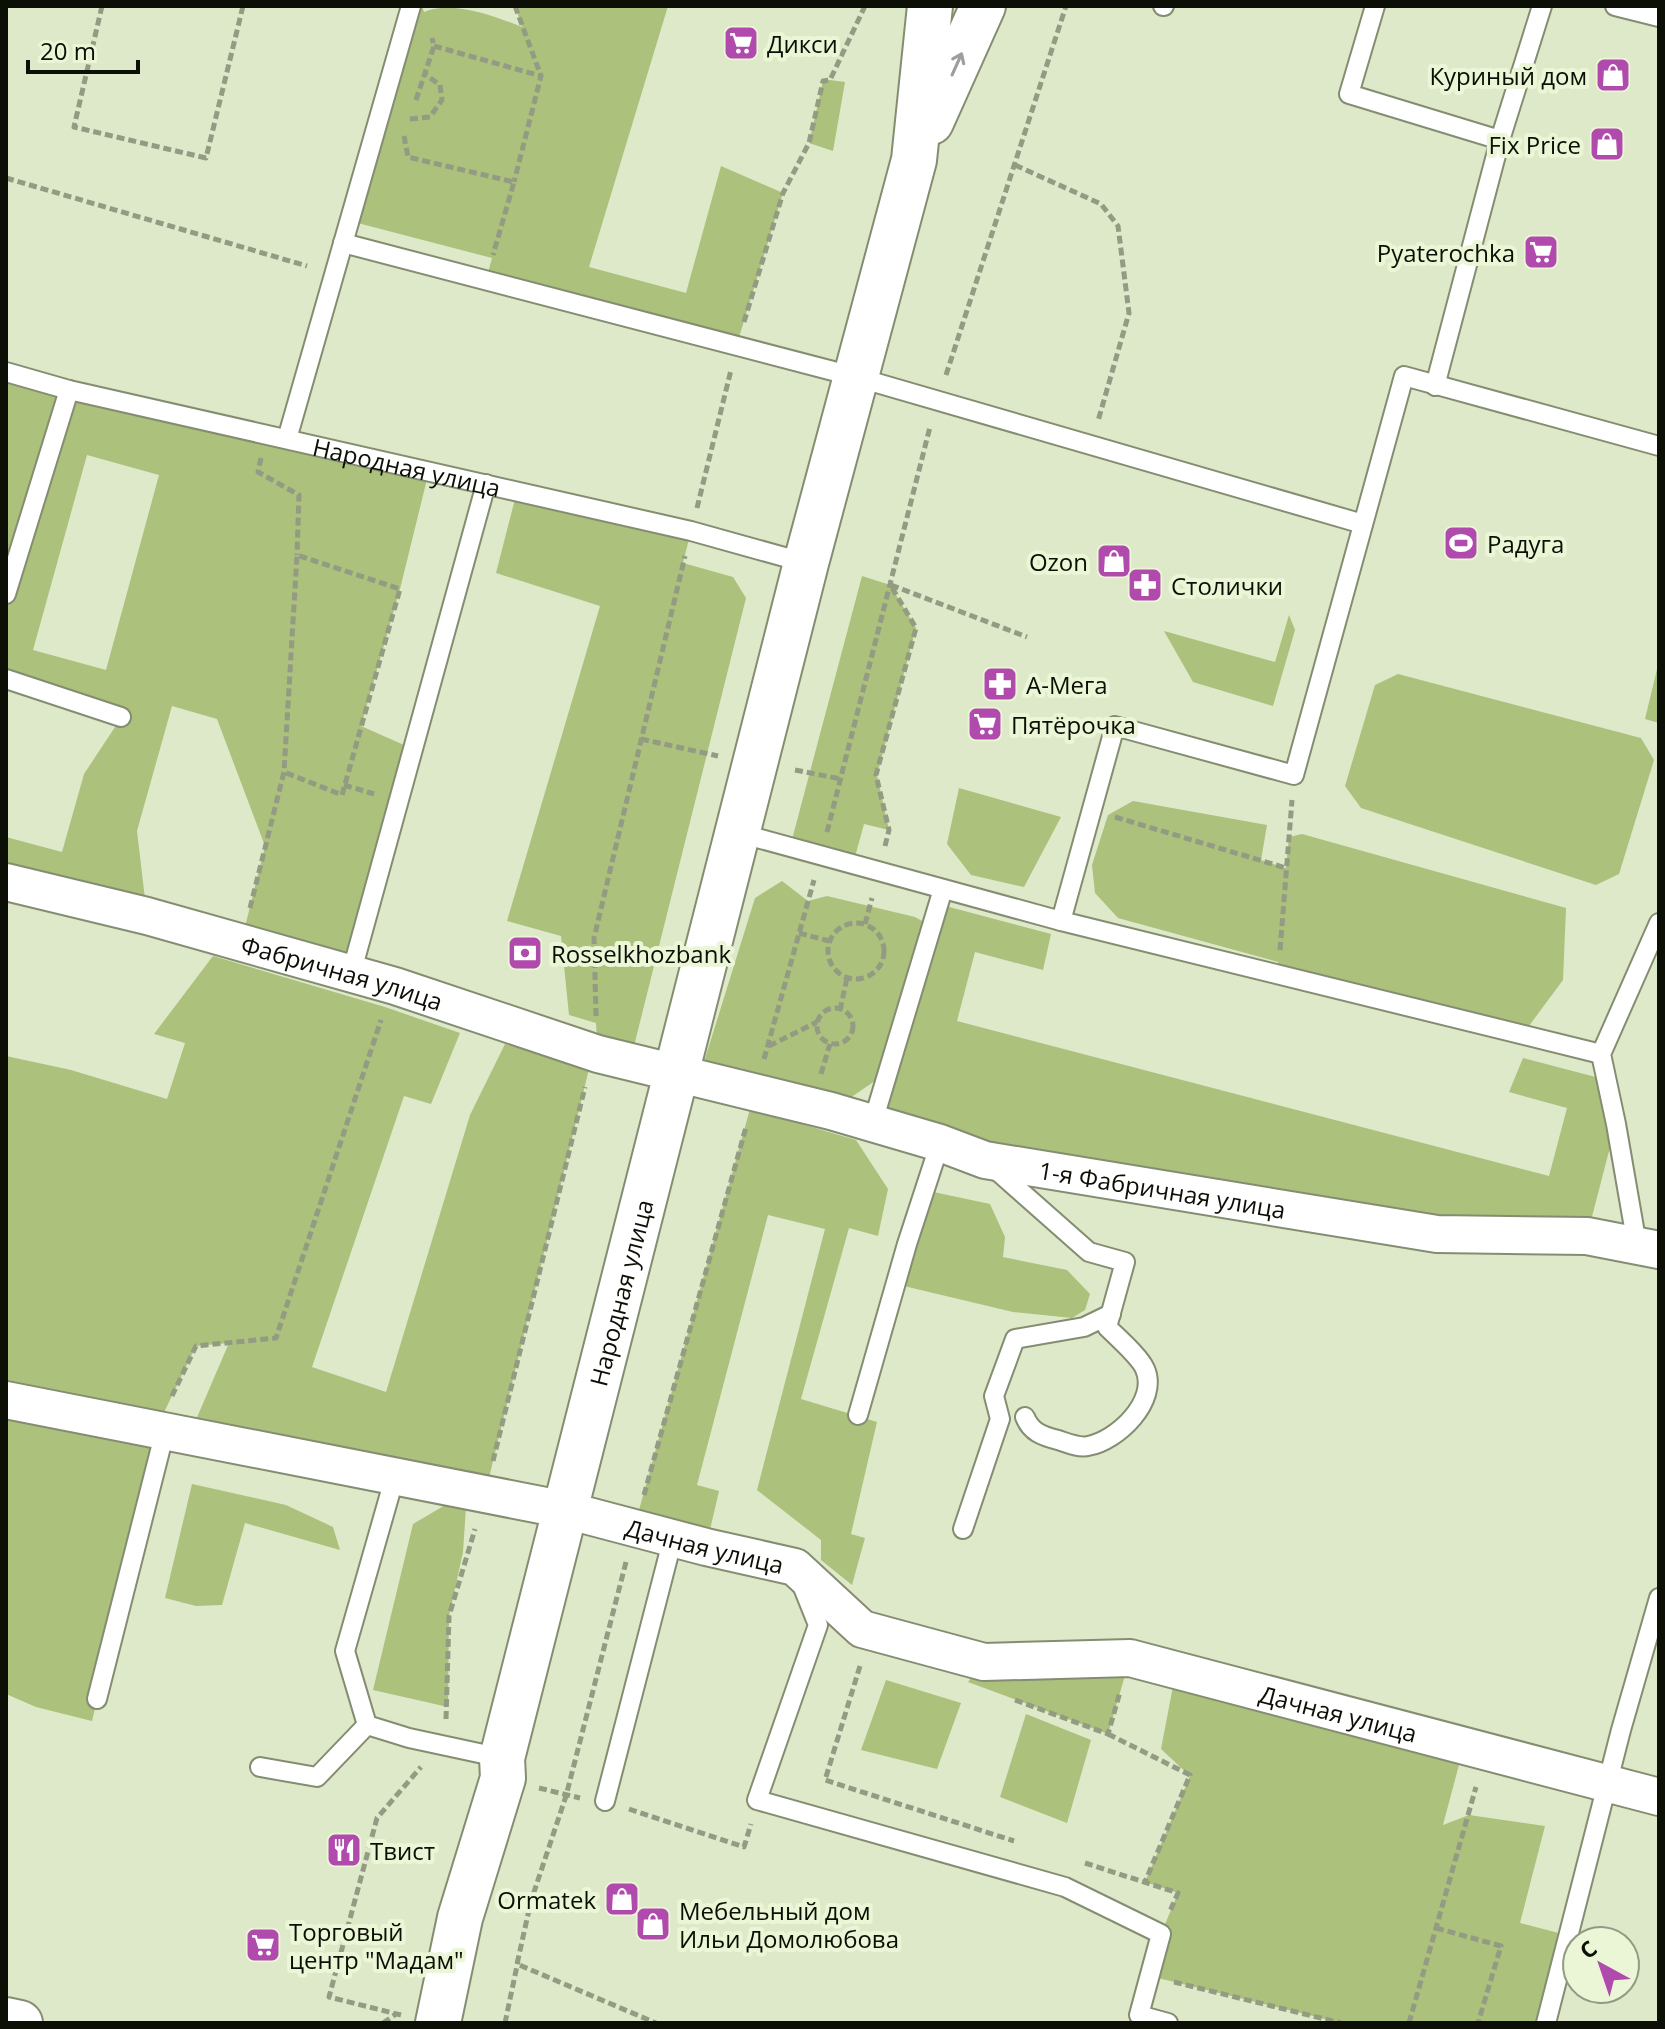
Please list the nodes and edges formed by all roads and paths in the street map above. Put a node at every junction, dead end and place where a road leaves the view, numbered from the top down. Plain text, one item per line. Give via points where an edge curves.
1 (102, 6) edge
2 (243, 6) edge
3 (411, 6) edge
4 (515, 6) edge
5 (865, 6) edge
6 (930, 6) edge
7 (983, 6) edge
8 (1066, 6) edge
9 (1375, 6) edge
10 (1542, 6) edge
11 (1615, 6) edge
12 (1659, 17) edge
13 (431, 35) dead end
14 (434, 46) junction
15 (425, 74) junction
16 (541, 76) junction
17 (410, 119) junction
18 (1500, 140) junction
19 (914, 160) junction
20 (1015, 165) junction
21 (6, 178) edge
22 (514, 182) junction
23 (343, 243) junction
24 (304, 279) dead end
25 (486, 280) junction
26 (737, 344) junction
27 (6, 372) edge
28 (856, 377) junction
29 (1435, 386) junction
30 (69, 390) junction
31 (937, 401) junction
32 (267, 435) junction
33 (287, 439) junction
34 (1091, 445) junction
35 (1659, 446) edge
36 (486, 484) junction
37 (1363, 524) junction
38 (691, 531) junction
39 (297, 555) junction
40 (806, 563) junction
41 (890, 585) junction
42 (6, 594) edge
43 (1027, 637) dead end
44 (6, 679) edge
45 (121, 717) dead end
46 (284, 772) junction
47 (1294, 775) junction
48 (1092, 809) junction
49 (739, 833) junction
50 (821, 855) junction
51 (1286, 868) junction
52 (878, 871) junction
53 (6, 882) edge
54 (943, 889) junction
55 (1061, 921) junction
56 (1659, 923) edge
57 (865, 924) junction
58 (799, 933) junction
59 (830, 941) junction
60 (241, 943) junction
61 (351, 974) junction
62 (1278, 975) junction
63 (847, 978) junction
64 (395, 986) junction
65 (840, 1010) junction
66 (819, 1022) junction
67 (768, 1047) junction
68 (598, 1054) junction
69 (1601, 1054) junction
70 (675, 1073) junction
71 (754, 1091) junction
72 (872, 1125) junction
73 (940, 1143) junction
74 (985, 1160) junction
75 (1648, 1248) edge
76 (1111, 1314) junction
77 (6, 1400) edge
78 (858, 1415) dead end
79 (1025, 1417) dead end
80 (160, 1430) junction
81 (395, 1476) junction
82 (485, 1494) junction
83 (566, 1510) junction
84 (634, 1528) junction
85 (963, 1529) dead end
86 (673, 1538) junction
87 (795, 1567) junction
88 (1659, 1598) edge
89 (1130, 1658) junction
90 (862, 1659) dead end
91 (1010, 1698) dead end
92 (97, 1699) dead end
93 (367, 1725) junction
94 (444, 1732) dead end
95 (1108, 1734) junction
96 (1487, 1752) junction
97 (423, 1765) dead end
98 (260, 1767) dead end
99 (502, 1768) junction
100 (1608, 1783) junction
101 (566, 1796) junction
102 (1659, 1797) edge
103 (757, 1800) junction
104 (605, 1801) junction
105 (1023, 1844) dead end
106 (1084, 1863) dead end
107 (1145, 1882) junction
108 (1436, 1928) junction
109 (1161, 1934) junction
110 (517, 1964) junction
111 (1150, 1976) junction
112 (396, 2014) junction
113 (6, 2020) edge
114 (20, 2023) edge
115 (383, 2023) edge
116 (438, 2023) edge
117 (505, 2023) edge
118 (656, 2023) edge
119 (1168, 2023) edge
120 (1341, 2023) edge
121 (1409, 2023) edge
122 (1478, 2023) edge
123 (1546, 2023) edge

1 - 2 path via 74,127 206,158
3 - 23 lane
4 - 16 path
5 - 26 path via 830,80 823,81 809,143 783,193
6 - 19 main road, Народная улица
19 -> 7 main road, Народная улица
8 - 20 path
9 - 18 lane via 1349,94
10 - 18 lane
11 - 12 lane
13 - 14 path
14 - 15 path
14 - 16 path
15 - 17 path
15 - 17 path via 440,85 442,100 430,117
16 - 22 path
17 - 22 path via 404,137 408,157
18 - 29 lane
19 - 28 main road, Народная улица
20 - 31 path
20 - 34 path via 1101,204 1118,226 1129,313
21 - 24 path via 307,264
22 - 25 path
23 - 25 lane
23 - 33 lane
25 - 26 lane
26 - 28 lane
26 - 38 path
27 - 30 lane, Народная улица
28 - 31 lane
28 - 40 main road, Народная улица
29 - 35 lane
29 - 37 lane via 1404,376
30 - 32 lane, Народная улица
30 - 42 lane
31 - 34 lane
31 - 41 path
32 - 33 lane, Народная улица
32 - 39 path via 258,472 299,495
33 - 36 lane, Народная улица
34 - 37 lane
36 - 38 lane, Народная улица
36 - 61 lane
37 - 47 lane
38 - 40 lane, Народная улица
38 - 68 path via 594,938
39 - 46 path
39 - 46 path via 400,589 342,795
40 - 49 main road, Народная улица
41 - 43 path
41 - 50 path
41 - 52 path via 916,628 876,775 889,830
44 - 45 lane
46 - 60 path
47 - 48 lane via 1115,726
47 - 51 path
48 - 51 path
48 - 55 lane
49 - 50 lane
49 - 70 main road, Народная улица
50 - 52 lane
50 - 58 path
51 - 62 path
52 - 54 lane
52 - 57 path
53 - 60 street, Фабричная улица
54 - 55 lane
54 - 72 lane
55 - 62 lane
56 - 69 lane
57 - 59 path via 850,923
57 - 63 path via 878,932 884,957 870,975
58 - 59 path
58 - 67 path
59 - 63 path via 829,960
60 - 61 street, Фабричная улица
61 - 64 street, Фабричная улица
62 - 69 lane
63 - 65 path
64 - 68 street, Фабричная улица
64 - 80 path via 276,1338 196,1346
65 - 66 path via 828,1010
65 - 66 path via 852,1024 845,1041 824,1041 816,1029
66 - 67 path
67 - 71 path
68 - 70 street, Фабричная улица
68 - 82 path via 589,1069
69 - 75 lane
70 - 71 street, 1-я Фабричная улица
70 - 83 main road, Народная улица
71 - 72 street, 1-я Фабричная улица
71 - 84 path
72 - 73 street, 1-я Фабричная улица
73 - 74 street, 1-я Фабричная улица
73 - 78 lane
74 - 75 street, 1-я Фабричная улица via 1437,1234 1587,1236
74 - 76 lane via 1089,1252 1125,1262
76 - 79 lane via 1107,1327 1145,1369 1147,1387 1130,1422 1085,1447 1046,1437 1030,1428
76 - 85 lane via 1084,1327 1015,1339 994,1396 1000,1419
77 - 80 street, Дачная улица
80 - 81 street, Дачная улица
80 - 92 lane
81 - 82 street, Дачная улица
81 - 93 lane via 345,1651
82 - 83 street, Дачная улица
82 - 94 path via 449,1616
83 - 84 street, Дачная улица
83 - 99 main road, Народная улица
84 - 86 street, Дачная улица
84 - 101 path
86 - 87 street, Дачная улица
86 - 104 lane
87 - 89 street, Дачная улица via 862,1629 984,1662
87 - 103 lane via 818,1625
88 - 100 lane
89 - 95 path
89 - 96 street, Дачная улица
90 - 105 path via 825,1780
91 - 95 path
93 - 98 lane via 317,1777
93 - 99 lane
95 - 107 path via 1190,1775
96 - 100 street, Дачная улица
96 - 108 path
97 - 112 path via 377,1818 329,1997
99 - 101 path
99 - 116 main road, Народная улица via 460,1918
100 - 102 street, Дачная улица
100 - 123 lane
101 - 104 path
101 - 110 path via 531,1901
103 - 104 path via 744,1847
103 - 109 lane via 1065,1887
106 - 107 path
107 - 109 path via 1178,1893
108 - 121 path
108 - 122 path via 1501,1946
109 - 111 lane
110 - 117 path
110 - 118 path
111 - 119 lane via 1139,2015
111 - 120 path
112 - 115 path
112 - 116 path
113 - 114 main road

